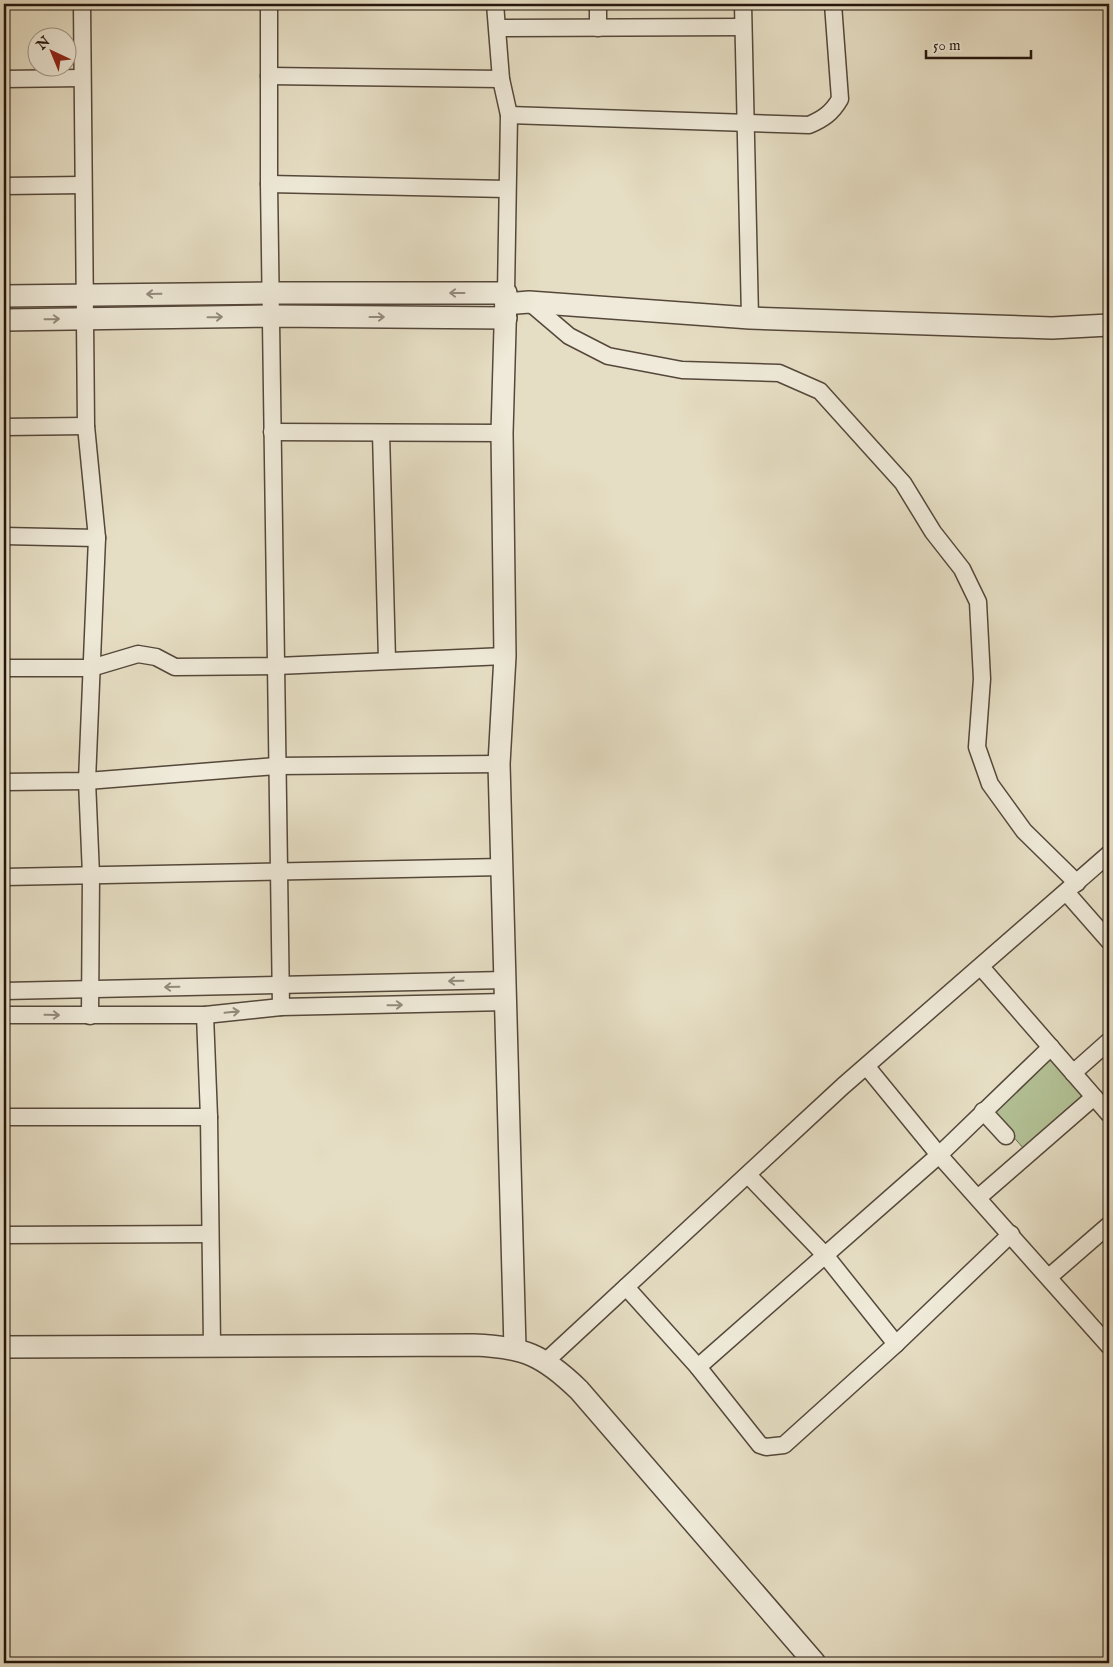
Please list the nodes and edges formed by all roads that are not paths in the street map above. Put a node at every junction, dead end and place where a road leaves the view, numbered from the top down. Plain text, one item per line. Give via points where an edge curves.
1 (82, 4) edge
2 (269, 4) edge
3 (494, 4) edge
4 (598, 4) edge
5 (743, 4) edge
6 (833, 4) edge
7 (743, 27) junction
8 (498, 28) junction
9 (598, 28) junction
10 (269, 76) junction
11 (82, 78) junction
12 (501, 78) junction
13 (4, 79) edge
14 (509, 115) junction
15 (745, 123) junction
16 (269, 184) junction
17 (83, 185) junction
18 (4, 186) edge
19 (507, 189) junction
20 (271, 293) junction
21 (83, 295) junction
22 (4, 296) edge
23 (528, 302) junction
24 (506, 305) junction
25 (272, 316) junction
26 (84, 318) junction
27 (750, 318) junction
28 (4, 320) edge
29 (1109, 325) edge
30 (86, 426) junction
31 (4, 427) edge
32 (272, 432) junction
33 (381, 433) junction
34 (502, 433) junction
35 (4, 536) edge
36 (97, 538) junction
37 (505, 656) junction
38 (387, 660) junction
39 (277, 666) junction
40 (4, 668) edge
41 (91, 668) junction
42 (499, 764) junction
43 (276, 766) junction
44 (87, 781) junction
45 (4, 782) edge
46 (1109, 854) edge
47 (502, 867) junction
48 (278, 871) junction
49 (91, 875) junction
50 (4, 877) edge
51 (1072, 887) junction
52 (1109, 942) edge
53 (981, 967) junction
54 (505, 980) junction
55 (279, 985) junction
56 (90, 988) junction
57 (4, 990) edge
58 (506, 1002) junction
59 (281, 1007) junction
60 (4, 1015) edge
61 (205, 1015) junction
62 (90, 1016) junction
63 (1109, 1041) edge
64 (1051, 1048) junction
65 (867, 1067) junction
66 (1073, 1073) junction
67 (1094, 1097) junction
68 (983, 1111) junction
69 (1109, 1114) edge
70 (4, 1117) edge
71 (209, 1117) junction
72 (1006, 1136) dead end
73 (939, 1155) junction
74 (748, 1175) junction
75 (979, 1197) junction
76 (1109, 1225) edge
77 (210, 1234) junction
78 (1011, 1234) junction
79 (4, 1235) edge
80 (825, 1255) junction
81 (1049, 1277) junction
82 (626, 1288) junction
83 (896, 1344) junction
84 (212, 1346) junction
85 (1109, 1346) edge
86 (4, 1347) edge
87 (515, 1348) junction
88 (545, 1362) junction
89 (698, 1367) junction
90 (815, 1663) edge

1 - 11 street
2 - 10 street
3 - 8 street
4 - 9 street
5 - 7 street
6 - 15 street via 840,99 833,111 809,125
7 - 9 street
7 - 15 street
8 - 9 street
8 - 12 street
10 - 12 street
10 - 16 street
11 - 13 street
11 - 17 street
12 - 14 street
14 - 15 street
14 - 19 street
15 - 27 street
16 - 19 street
16 - 20 street
17 - 18 street
17 - 21 street
19 - 24 street
20 -> 21 street
24 -> 20 street
20 - 25 street
21 - 22 street
21 - 26 street
23 - 24 street
23 - 27 street
23 - 51 street via 569,336 608,356 682,370 779,372 820,391 903,483 933,532 962,570 978,602 982,679 977,747 990,784 1024,831
25 -> 24 street
24 - 34 street
26 -> 25 street
25 - 32 street
28 -> 26 street
26 - 30 street
27 - 29 street via 1052,328
30 - 31 street
30 - 36 street
32 - 33 street
32 - 39 street
33 - 34 street
33 - 38 street
34 - 37 street
35 - 36 street
36 - 41 street
37 - 38 street
37 - 42 street
38 - 39 street
39 - 41 street via 175,667 156,657 138,654
39 - 43 street
40 - 41 street
41 - 44 street
42 - 43 street
42 - 47 street
43 - 44 street
43 - 48 street
44 - 45 street
44 - 49 street
46 - 51 street
47 - 48 street
47 - 54 street
48 - 49 street
48 - 55 street
49 - 50 street
49 - 56 street
51 - 52 street
51 - 53 street
53 - 64 street
53 - 65 street
54 -> 55 street
54 - 58 street
55 -> 56 street
55 - 59 street
56 - 57 street
56 - 62 street
59 -> 58 street
58 - 87 street
61 -> 59 street
60 -> 62 street
61 - 62 street
61 - 71 street
63 - 66 street
64 - 66 street
64 - 68 street
65 - 73 street
65 - 74 street
66 - 67 street
67 - 69 street
67 - 75 street
68 - 72 street
68 - 73 street
70 - 71 street
71 - 77 street
73 - 75 street
73 - 80 street
74 - 80 street
74 - 82 street
75 - 78 street
76 - 81 street
77 - 79 street
77 - 84 street
78 - 81 street
78 - 83 street
80 - 83 street
80 - 89 street
81 - 85 street
82 - 88 street
82 - 89 street
83 - 89 street via 784,1445 766,1447 755,1440
84 - 86 street
84 - 87 street via 474,1345
87 - 88 street
88 - 90 street via 578,1390

